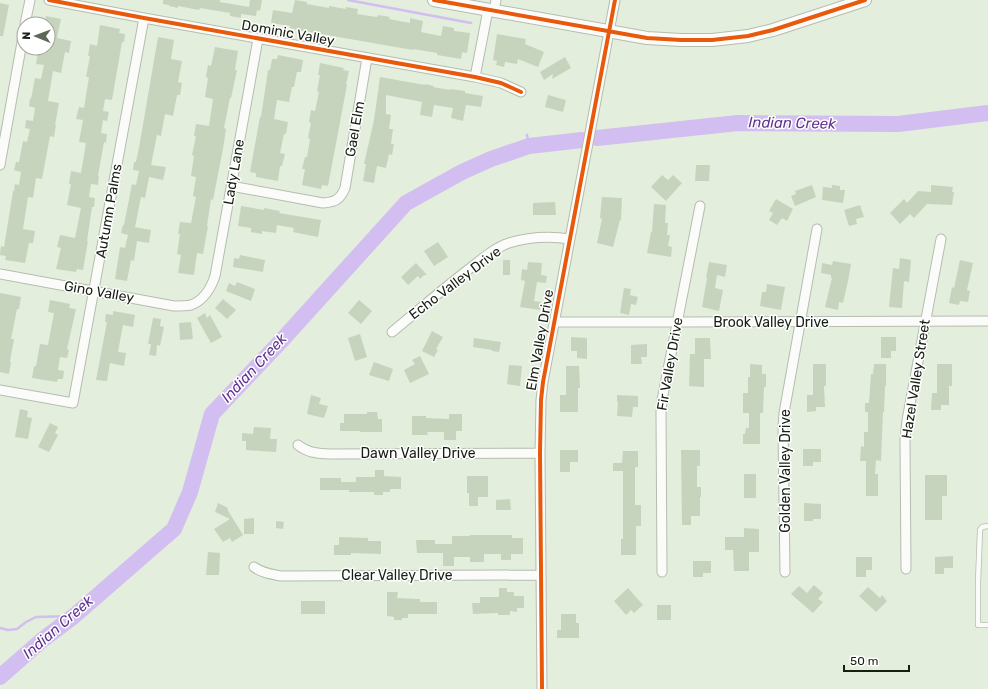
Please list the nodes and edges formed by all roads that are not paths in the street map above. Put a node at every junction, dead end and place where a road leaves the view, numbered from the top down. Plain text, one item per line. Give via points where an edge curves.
1 (30, 0) edge
2 (49, 0) edge
3 (434, 0) edge
4 (615, 0) edge
5 (860, 1) edge
6 (493, 7) edge
7 (27, 16) edge
8 (144, 18) junction
9 (609, 31) junction
10 (258, 39) junction
11 (20, 56) edge
12 (367, 58) junction
13 (475, 77) junction
14 (521, 92) dead end
15 (0, 165) edge
16 (231, 186) junction
17 (700, 206) dead end
18 (817, 229) dead end
19 (570, 239) junction
20 (941, 239) dead end
21 (0, 274) edge
22 (94, 292) junction
23 (198, 301) joint
24 (925, 321) junction
25 (988, 321) edge
26 (555, 322) junction
27 (678, 322) junction
28 (801, 322) junction
29 (392, 332) dead end
30 (0, 390) edge
31 (298, 444) dead end
32 (540, 453) junction
33 (988, 526) edge
34 (254, 567) dead end
35 (906, 569) dead end
36 (662, 572) dead end
37 (785, 572) dead end
38 (541, 575) junction
39 (988, 625) edge
40 (542, 689) edge

1 - 7 street
2 - 8 street, Dominic Valley
3 - 6 street
4 - 9 street, Elm Valley Drive
5 - 9 street via 774,30 748,36 681,40 647,38
6 - 9 street
6 - 13 street
8 - 10 street, Dominic Valley
8 - 22 street, Autumn Palms
9 - 19 street, Elm Valley Drive
10 - 12 street, Dominic Valley
10 - 16 street, Lady Lane
11 - 15 street
12 - 13 street, Dominic Valley
12 - 16 street, Gael Elm via 345,188 338,199 322,203
13 - 14 street, Dominic Valley via 501,83
16 - 23 street, Lady Lane via 215,276 212,285
17 - 27 street, Fir Valley Drive
18 - 28 street, Golden Valley Drive
19 - 26 street, Elm Valley Drive
19 - 29 street, Echo Valley Drive via 546,237 508,243 461,275
20 - 24 street, Hazel Valley Street
21 - 22 street, Gino Valley
22 - 23 street, Gino Valley via 174,306 191,305
22 - 30 street, Autumn Palms via 73,403
24 - 25 street, Brook Valley Drive
24 - 28 street, Brook Valley Drive
24 - 35 street, Hazel Valley Street via 906,420
26 - 27 street, Brook Valley Drive
26 - 32 street, Elm Valley Drive via 541,394
27 - 28 street, Brook Valley Drive
27 - 36 street, Fir Valley Drive via 661,412
28 - 37 street, Golden Valley Drive via 783,427
31 - 32 street, Dawn Valley Drive via 304,450 329,454
32 - 38 street, Elm Valley Drive
33 - 39 lane via 980,530 978,625
34 - 38 street, Clear Valley Drive via 281,576
38 - 40 street, Elm Valley Drive

